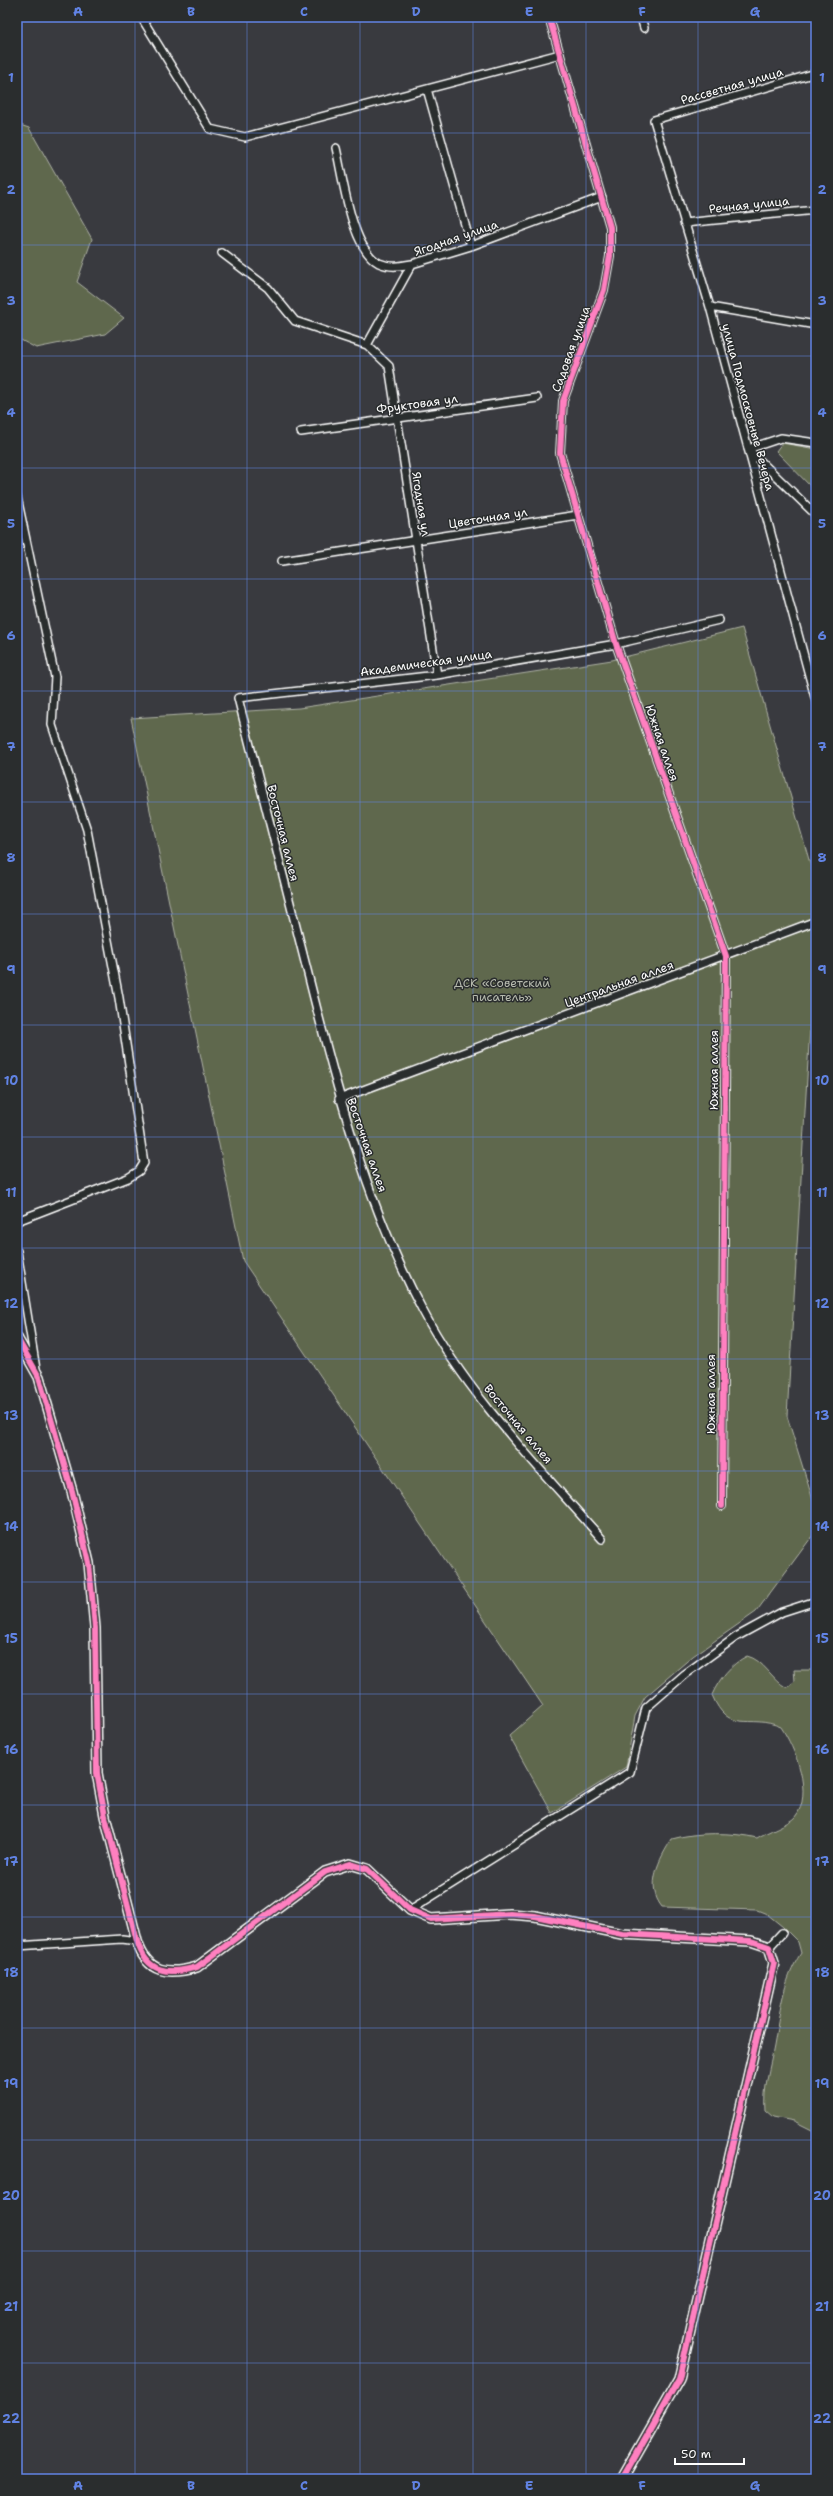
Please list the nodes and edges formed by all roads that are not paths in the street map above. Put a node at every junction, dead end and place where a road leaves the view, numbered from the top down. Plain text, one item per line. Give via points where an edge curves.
1 (141, 17) edge
2 (549, 17) edge
3 (642, 17) edge
4 (644, 28) dead end
5 (560, 54) junction
6 (816, 73) edge
7 (428, 89) junction
8 (654, 120) joint
9 (336, 148) dead end
10 (602, 196) junction
11 (816, 210) edge
12 (684, 223) junction
13 (471, 246) junction
14 (222, 253) dead end
15 (412, 264) junction
16 (710, 307) junction
17 (816, 325) edge
18 (367, 345) junction
19 (537, 398) dead end
20 (397, 418) junction
21 (300, 432) dead end
22 (816, 443) edge
23 (748, 449) junction
24 (17, 497) edge
25 (578, 515) junction
26 (816, 515) edge
27 (416, 540) junction
28 (282, 561) dead end
29 (719, 620) dead end
30 (616, 644) junction
31 (618, 652) joint
32 (437, 675) junction
33 (238, 698) joint
34 (816, 701) edge
35 (816, 920) edge
36 (726, 956) junction
37 (339, 1099) junction
38 (17, 1221) edge
39 (17, 1252) edge
40 (17, 1338) edge
41 (36, 1370) junction
42 (722, 1506) dead end
43 (602, 1539) dead end
44 (816, 1601) edge
45 (410, 1910) junction
46 (782, 1934) dead end
47 (137, 1941) junction
48 (17, 1946) edge
49 (769, 1947) junction
50 (622, 2479) edge

1 - 7 street via 210,129 245,137
2 - 5 street, Садовая улица
3 - 4 street
5 - 7 street
5 - 10 street, Садовая улица
6 - 8 street, Рассветная улица
7 - 13 street
8 - 12 street, улица Подмосковные Вечера
9 - 15 street via 353,219 365,251 379,263 395,267
10 - 13 street, Ягодная улица
10 - 25 street, Садовая улица via 610,227 610,256 604,290 564,401 560,453
11 - 12 street, Речная улица
12 - 16 street, улица Подмосковные Вечера
13 - 15 street, Ягодная улица
14 - 18 street via 268,288 296,321
15 - 18 street, Ягодная улица
16 - 17 street
16 - 23 street, улица Подмосковные Вечера
18 - 20 street, Ягодная ул via 389,366
19 - 20 street, Фруктовая ул
20 - 21 street, Фруктовая ул
20 - 27 street, Ягодная ул
22 - 23 street via 781,438
23 - 26 street
23 - 34 street, улица Подмосковные Вечера
24 - 38 street via 55,677 52,725 87,830 118,998 144,1163 139,1171 128,1178
25 - 27 street, Цветочная ул
25 - 30 street, Садовая улица
27 - 28 street, Цветочная ул
27 - 32 street, Ягодная ул
29 - 30 street, Академическая улица
30 - 31 street, Садовая улица
30 - 32 street, Академическая улица
31 - 36 street, Южная аллея
32 - 33 street, Академическая улица
33 - 37 street, Восточная аллея
35 - 36 street, Центральная аллея
36 - 37 street, Центральная аллея
36 - 42 street, Южная аллея
37 - 43 street, Восточная аллея via 386,1234 424,1312 474,1389
39 - 41 street
40 - 41 street
41 - 47 street via 72,1491 89,1563 95,1628 97,1773 105,1816
44 - 45 street via 782,1612 736,1637 685,1674 646,1708 630,1772
45 - 47 street via 367,1869 350,1864 325,1872 198,1967 173,1973 160,1970 145,1958
45 - 49 street via 430,1919 510,1914 535,1916 622,1934 751,1940
46 - 49 street
47 - 48 street
49 - 50 street via 774,1963 679,2378

